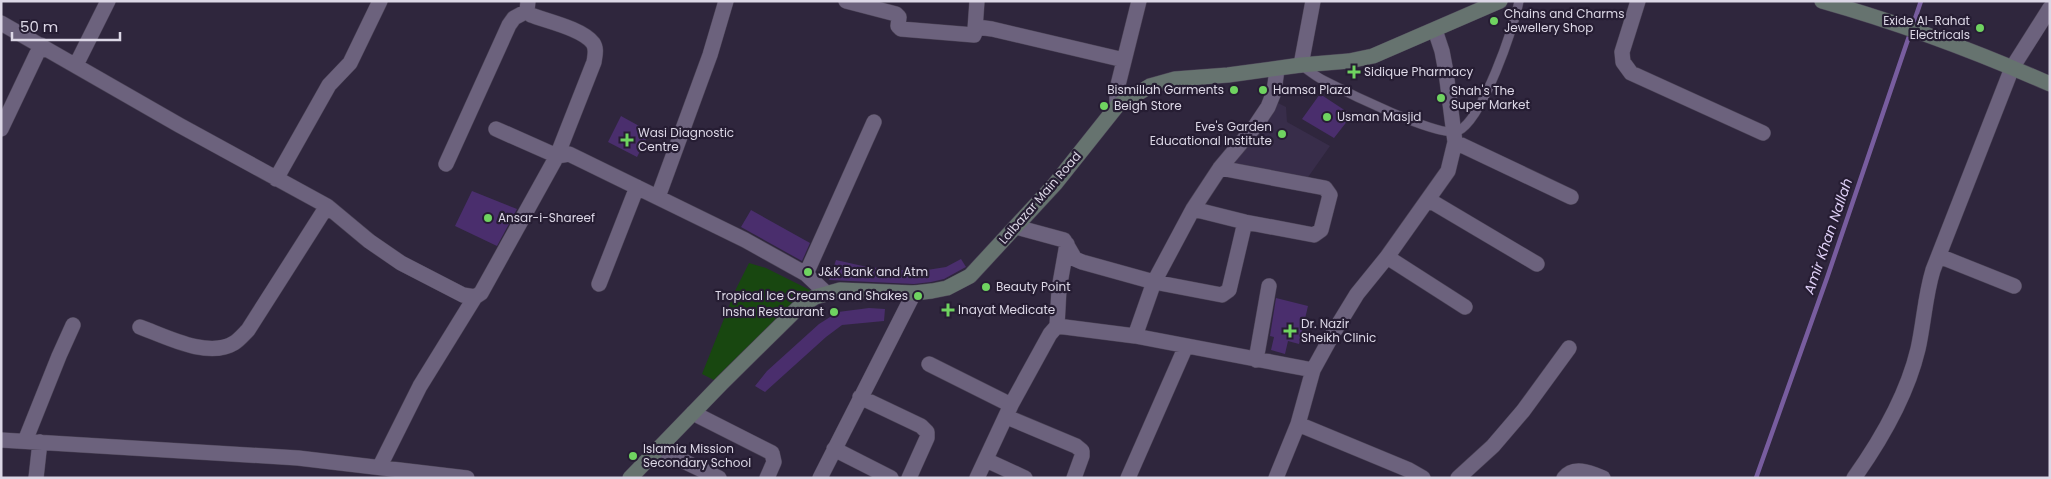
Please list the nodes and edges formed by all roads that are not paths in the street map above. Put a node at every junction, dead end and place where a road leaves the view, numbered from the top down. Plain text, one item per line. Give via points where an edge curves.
1 (108, 1) edge
2 (380, 1) edge
3 (726, 1) edge
4 (846, 1) edge
5 (977, 1) edge
6 (1139, 1) edge
7 (1313, 1) edge
8 (1500, 1) edge
9 (1519, 1) edge
10 (1638, 1) edge
11 (1822, 1) edge
12 (528, 6) edge
13 (1474, 7) edge
14 (2050, 8) edge
15 (1, 23) edge
16 (975, 29) junction
17 (1435, 30) junction
18 (41, 45) junction
19 (1124, 60) junction
20 (76, 65) junction
21 (1301, 65) junction
22 (2012, 68) junction
23 (1278, 69) junction
24 (2050, 84) edge
25 (1117, 106) junction
26 (874, 122) dead end
27 (1, 128) edge
28 (496, 130) dead end
29 (1763, 133) dead end
30 (1454, 138) junction
31 (557, 156) junction
32 (446, 164) dead end
33 (1220, 168) junction
34 (276, 179) junction
35 (636, 187) junction
36 (658, 197) junction
37 (1571, 197) dead end
38 (1428, 200) junction
39 (327, 206) junction
40 (1193, 209) junction
41 (1245, 222) junction
42 (1016, 227) junction
43 (1067, 244) junction
44 (1939, 256) junction
45 (1387, 257) junction
46 (1537, 264) dead end
47 (806, 274) junction
48 (1154, 282) junction
49 (599, 284) dead end
50 (1269, 286) dead end
51 (2014, 286) dead end
52 (826, 293) junction
53 (914, 293) junction
54 (476, 297) junction
55 (1465, 307) dead end
56 (73, 325) dead end
57 (1057, 326) junction
58 (140, 327) dead end
59 (1135, 336) junction
60 (1186, 346) junction
61 (1569, 348) dead end
62 (1256, 360) junction
63 (929, 364) dead end
64 (1313, 370) junction
65 (860, 397) junction
66 (1009, 411) junction
67 (693, 413) junction
68 (1298, 424) junction
69 (1, 440) edge
70 (33, 442) junction
71 (658, 449) junction
72 (834, 449) junction
73 (986, 460) junction
74 (380, 466) junction
75 (354, 471) edge
76 (882, 476) edge
77 (36, 478) edge
78 (467, 478) edge
79 (630, 478) edge
80 (719, 478) edge
81 (767, 478) edge
82 (820, 478) edge
83 (909, 478) edge
84 (977, 478) edge
85 (1025, 478) edge
86 (1074, 478) edge
87 (1128, 478) edge
88 (1276, 478) edge
89 (1423, 478) edge
90 (1458, 478) edge
91 (1564, 478) edge
92 (1603, 478) edge
93 (1854, 478) edge

1 - 20 street
2 - 34 street via 350,64 329,85
3 - 36 street via 710,55
4 - 16 street via 896,14 901,29 974,35
5 - 16 street
6 - 19 street
7 - 21 street
8 - 13 main road, Lalbazar Main Road
9 - 30 lane via 1488,91
10 - 29 street via 1622,52 1623,62 1631,73
11 - 22 main road via 1885,19
12 - 31 street via 531,15 570,29 587,38 595,48 594,62
12 - 32 street via 509,25
13 - 17 main road, Lalbazar Main Road
14 - 22 street
15 - 18 street
16 - 19 street via 992,29
17 - 21 main road, Lalbazar Main Road via 1373,56
17 - 30 street via 1446,72
18 - 20 street
18 - 27 street
19 - 25 street via 1117,89
20 - 34 street
21 - 23 main road, Lalbazar Main Road
21 - 30 lane via 1322,80
22 - 24 main road
22 - 44 street
23 - 25 main road, Lalbazar Main Road via 1175,79 1150,86
23 - 33 street via 1268,107
25 - 42 main road, Lalbazar Main Road
26 - 47 street
28 - 31 street
30 - 37 street
30 - 38 street via 1448,171
31 - 35 street via 569,154
31 - 54 street
33 - 40 street
33 - 41 street via 1324,188 1330,195 1321,230 1314,236
34 - 39 street
35 - 36 street
35 - 49 street
36 - 47 street
38 - 45 street
38 - 46 street
39 - 54 street via 400,263 463,295
39 - 58 street via 248,330 234,343 225,347 202,348
40 - 41 street
40 - 48 street
41 - 48 street via 1227,293 1222,295
42 - 43 street via 1059,237
42 - 53 main road, Lalbazar Main Road via 970,276 947,288
43 - 48 street via 1082,262
43 - 57 street via 1058,289
44 - 51 street
44 - 93 street via 1927,288 1912,368 1888,425
45 - 55 street
45 - 64 street via 1357,294
47 - 52 street
48 - 59 street
50 - 62 street
52 - 53 main road, Lalbazar Main Road via 848,290
52 - 67 main road, Lalbazar Main Road via 798,309
53 - 65 street
54 - 74 street via 420,386
56 - 70 street via 59,356
57 - 59 street
57 - 66 street
59 - 60 street
60 - 62 street
60 - 87 street
61 - 90 street via 1524,411
62 - 64 street
63 - 66 street
64 - 68 street
65 - 72 street
65 - 83 street via 922,426 927,432
66 - 73 street
66 - 86 street via 1082,451
67 - 71 main road, Lalbazar Main Road
67 - 81 street via 772,453 774,462
68 - 88 street
68 - 89 street
69 - 70 street
70 - 75 street via 298,458
70 - 77 street
71 - 79 main road, Lalbazar Main Road
71 - 80 street
72 - 76 street
72 - 82 street
73 - 84 street
73 - 85 street
74 - 75 street
74 - 78 street
91 - 92 street via 1577,470

